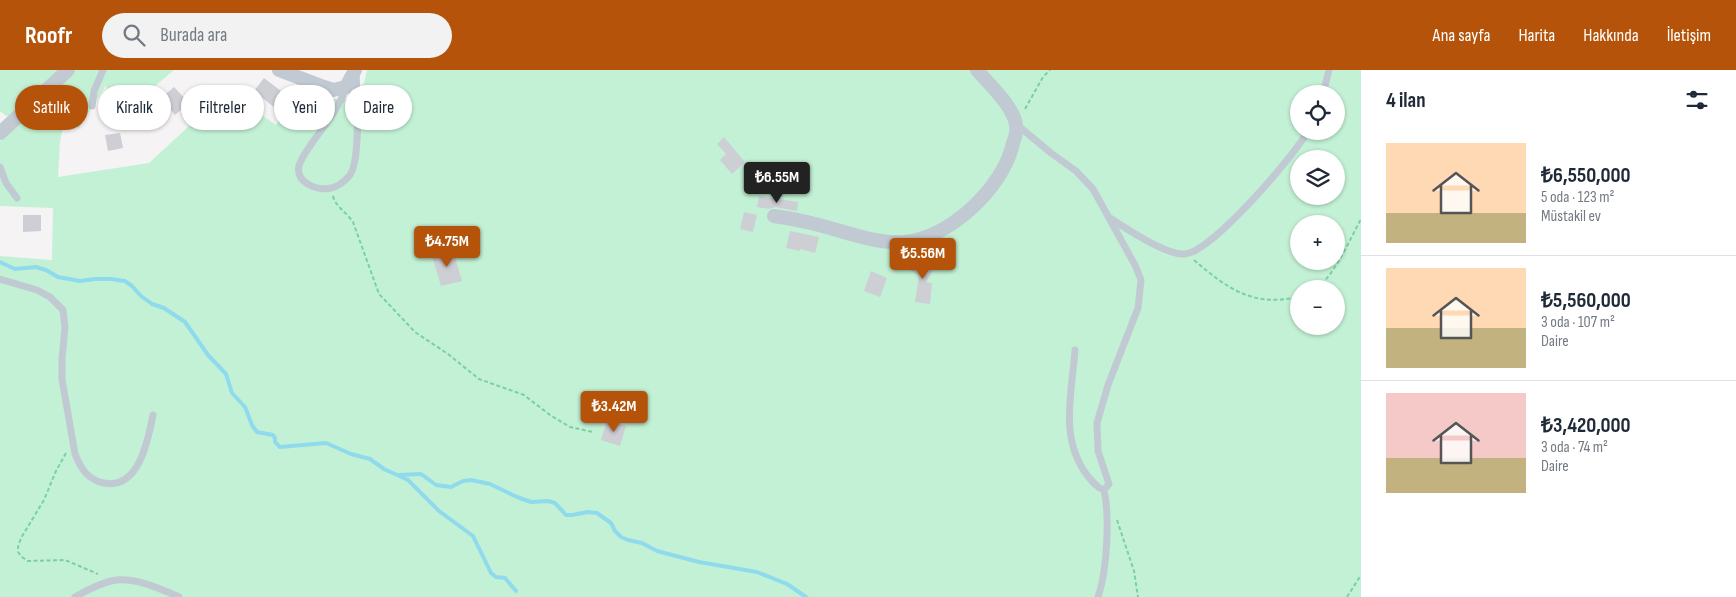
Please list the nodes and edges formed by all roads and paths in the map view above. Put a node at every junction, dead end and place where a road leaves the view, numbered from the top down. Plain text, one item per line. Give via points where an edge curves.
1 (68, 70) edge
2 (103, 70) edge
3 (279, 70) edge
4 (355, 70) edge
5 (976, 70) edge
6 (1050, 70) edge
7 (1329, 70) edge
8 (347, 85) edge
9 (1325, 85) edge
10 (345, 87) edge
11 (345, 90) edge
12 (92, 106) dead end
13 (1016, 124) junction
14 (0, 133) edge
15 (1302, 140) edge
16 (0, 168) edge
17 (332, 188) junction
18 (17, 198) dead end
19 (774, 216) dead end
20 (1109, 217) junction
21 (1361, 219) edge
22 (1186, 254) junction
23 (0, 279) edge
24 (1326, 280) edge
25 (1290, 299) edge
26 (1075, 350) dead end
27 (153, 416) dead end
28 (593, 432) dead end
29 (73, 445) junction
30 (1104, 490) junction
31 (1115, 516) dead end
32 (1361, 575) edge
33 (112, 580) junction
34 (75, 597) edge
35 (179, 597) edge
36 (1098, 597) edge
37 (1138, 597) edge
38 (1347, 597) edge

1 - 14 street
2 - 12 lane via 94,90
3 - 10 street via 334,90
4 - 8 street
4 - 17 lane via 357,109 353,165 344,181
5 - 13 street via 1005,102
6 - 13 path
7 - 9 lane
11 - 17 lane via 338,107 299,166 302,179 308,184
13 - 19 street via 1012,151 992,189 963,216 924,237 904,242 881,240
13 - 20 lane via 1076,171 1093,189
15 - 22 lane via 1242,211 1203,245
16 - 18 lane
17 - 28 path via 334,201 353,222 378,294 416,332 480,379 524,395 570,427
20 - 22 lane via 1139,237 1177,254
20 - 30 lane via 1139,273 1141,285 1138,308 1097,423 1098,451 1108,484
21 - 24 path
22 - 25 path via 1229,287 1244,294 1260,300
23 - 29 lane via 37,290 63,310 62,379
26 - 30 lane via 1069,401 1072,442 1086,472
27 - 29 lane via 141,459 124,480 110,484 96,482 80,466
29 - 33 path via 62,458 44,500 21,538 18,552 28,561 65,560
30 - 36 lane via 1107,513 1105,556
31 - 37 path via 1125,539
32 - 38 path
33 - 34 lane
33 - 35 lane via 146,584

